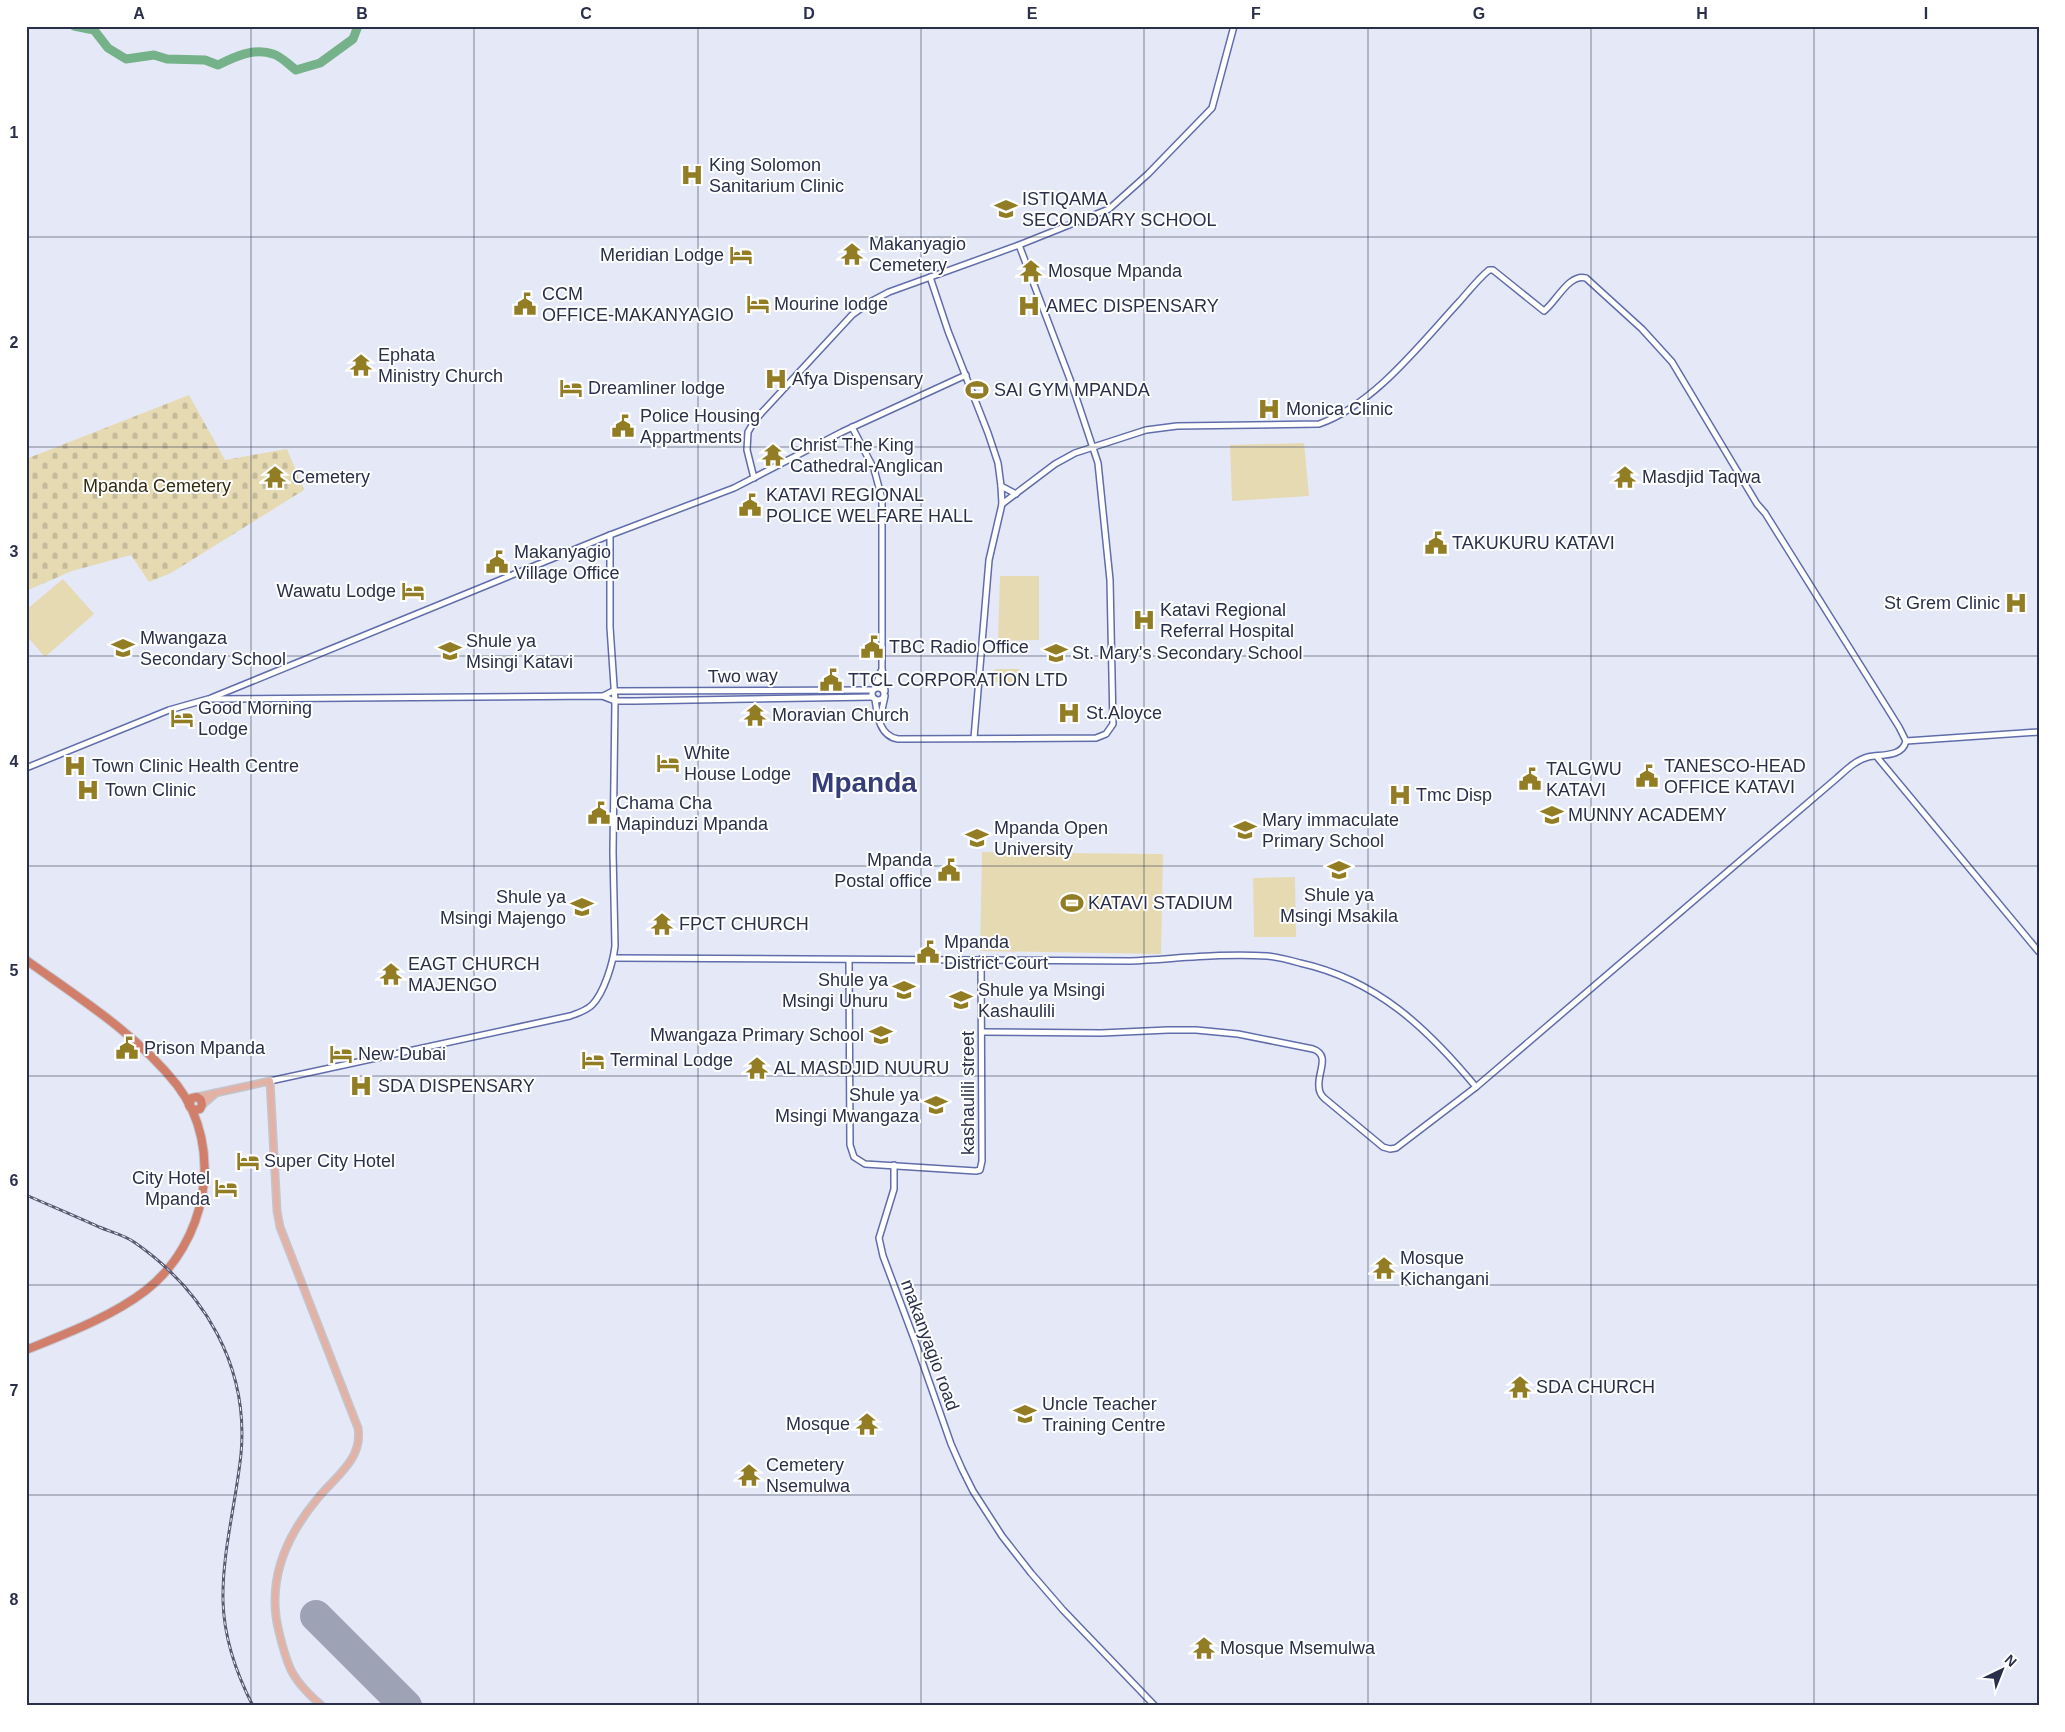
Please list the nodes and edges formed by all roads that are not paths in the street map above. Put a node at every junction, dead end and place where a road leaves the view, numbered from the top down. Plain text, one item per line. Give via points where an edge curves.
1 (1234, 26) edge
2 (1019, 245) junction
3 (930, 277) junction
4 (966, 375) junction
5 (852, 427) junction
6 (1093, 446) junction
7 (754, 478) junction
8 (1001, 486) junction
9 (1016, 494) junction
10 (1002, 504) junction
11 (610, 535) junction
12 (882, 668) junction
13 (874, 689) junction
14 (613, 691) junction
15 (885, 693) junction
16 (602, 696) junction
17 (874, 698) junction
18 (208, 699) junction
19 (860, 699) junction
20 (615, 701) junction
21 (876, 708) junction
22 (879, 722) junction
23 (2039, 732) edge
24 (974, 738) junction
25 (1906, 741) junction
26 (1877, 757) junction
27 (26, 768) edge
28 (2039, 952) edge
29 (614, 958) junction
30 (981, 959) junction
31 (26, 960) edge
32 (849, 960) junction
33 (983, 1032) junction
34 (270, 1081) junction
35 (178, 1087) junction
36 (1476, 1087) junction
37 (217, 1092) junction
38 (195, 1097) junction
39 (189, 1106) junction
40 (202, 1106) junction
41 (199, 1128) junction
42 (894, 1165) junction
43 (26, 1350) edge
44 (322, 1706) edge
45 (1155, 1706) edge

1 - 2 street via 1212,108 1157,166 1109,209
2 - 3 street
2 - 6 street
3 - 4 street
3 - 7 street via 889,292 852,315 756,420 748,432 747,450
4 - 5 street
4 - 8 street via 998,462
5 - 7 street
5 - 12 street via 874,469 882,499
6 - 9 street via 1054,464
6 - 24 street via 1102,488 1110,580 1113,724 1106,734 1096,738
6 - 25 street via 1158,427 1321,424 1341,415 1385,381 1489,270 1495,271 1544,311 1573,279 1586,278 1642,329 1672,362
7 - 11 street
8 - 9 street
8 - 10 street
9 - 10 street
10 - 24 street via 989,560
11 - 14 street
11 - 18 street
12 - 13 street
12 - 15 street
13 - 14 street, Two way
13 - 15 street via 880,687
13 - 17 street
14 - 16 street
14 - 20 street
15 - 17 street via 881,700
15 - 22 street
16 - 18 street
16 - 20 street
17 - 19 street
17 - 21 street
18 - 27 street via 169,710
19 - 20 street
19 - 21 street
20 - 29 street
21 - 22 street
22 - 24 street via 885,733 893,738
23 - 25 street
25 - 26 street via 1898,751
26 - 28 street
26 - 36 street via 1869,756 1837,778
29 - 32 street
29 - 34 street via 597,1000 579,1013
30 - 32 street
30 - 33 street, kashaulili street
30 - 36 street via 1130,961 1266,956 1315,966 1354,981 1406,1014 1433,1037
31 - 35 highway via 146,1050
32 - 42 street via 851,1152 865,1164
33 - 36 street via 1189,1030 1238,1034 1313,1049 1323,1060 1319,1088 1324,1098 1390,1150 1403,1144
33 - 42 street, kashaulili street via 980,1170
34 - 37 main road
34 - 44 main road via 276,1211 280,1227 356,1420 359,1435 356,1453 313,1504 289,1541 282,1556 275,1589 277,1625 287,1663 296,1681
35 - 38 highway
35 - 39 highway
37 - 38 main road
37 - 40 main road
38 - 39 highway via 190,1099
38 - 40 highway via 201,1100
39 - 40 highway via 195,1110
39 - 41 highway
40 - 41 highway
41 - 43 highway via 205,1172 200,1209 189,1236 168,1269 144,1292 123,1306
42 - 45 street, makanyagio road via 894,1189 880,1229 881,1247 962,1469 1002,1536 1031,1573

